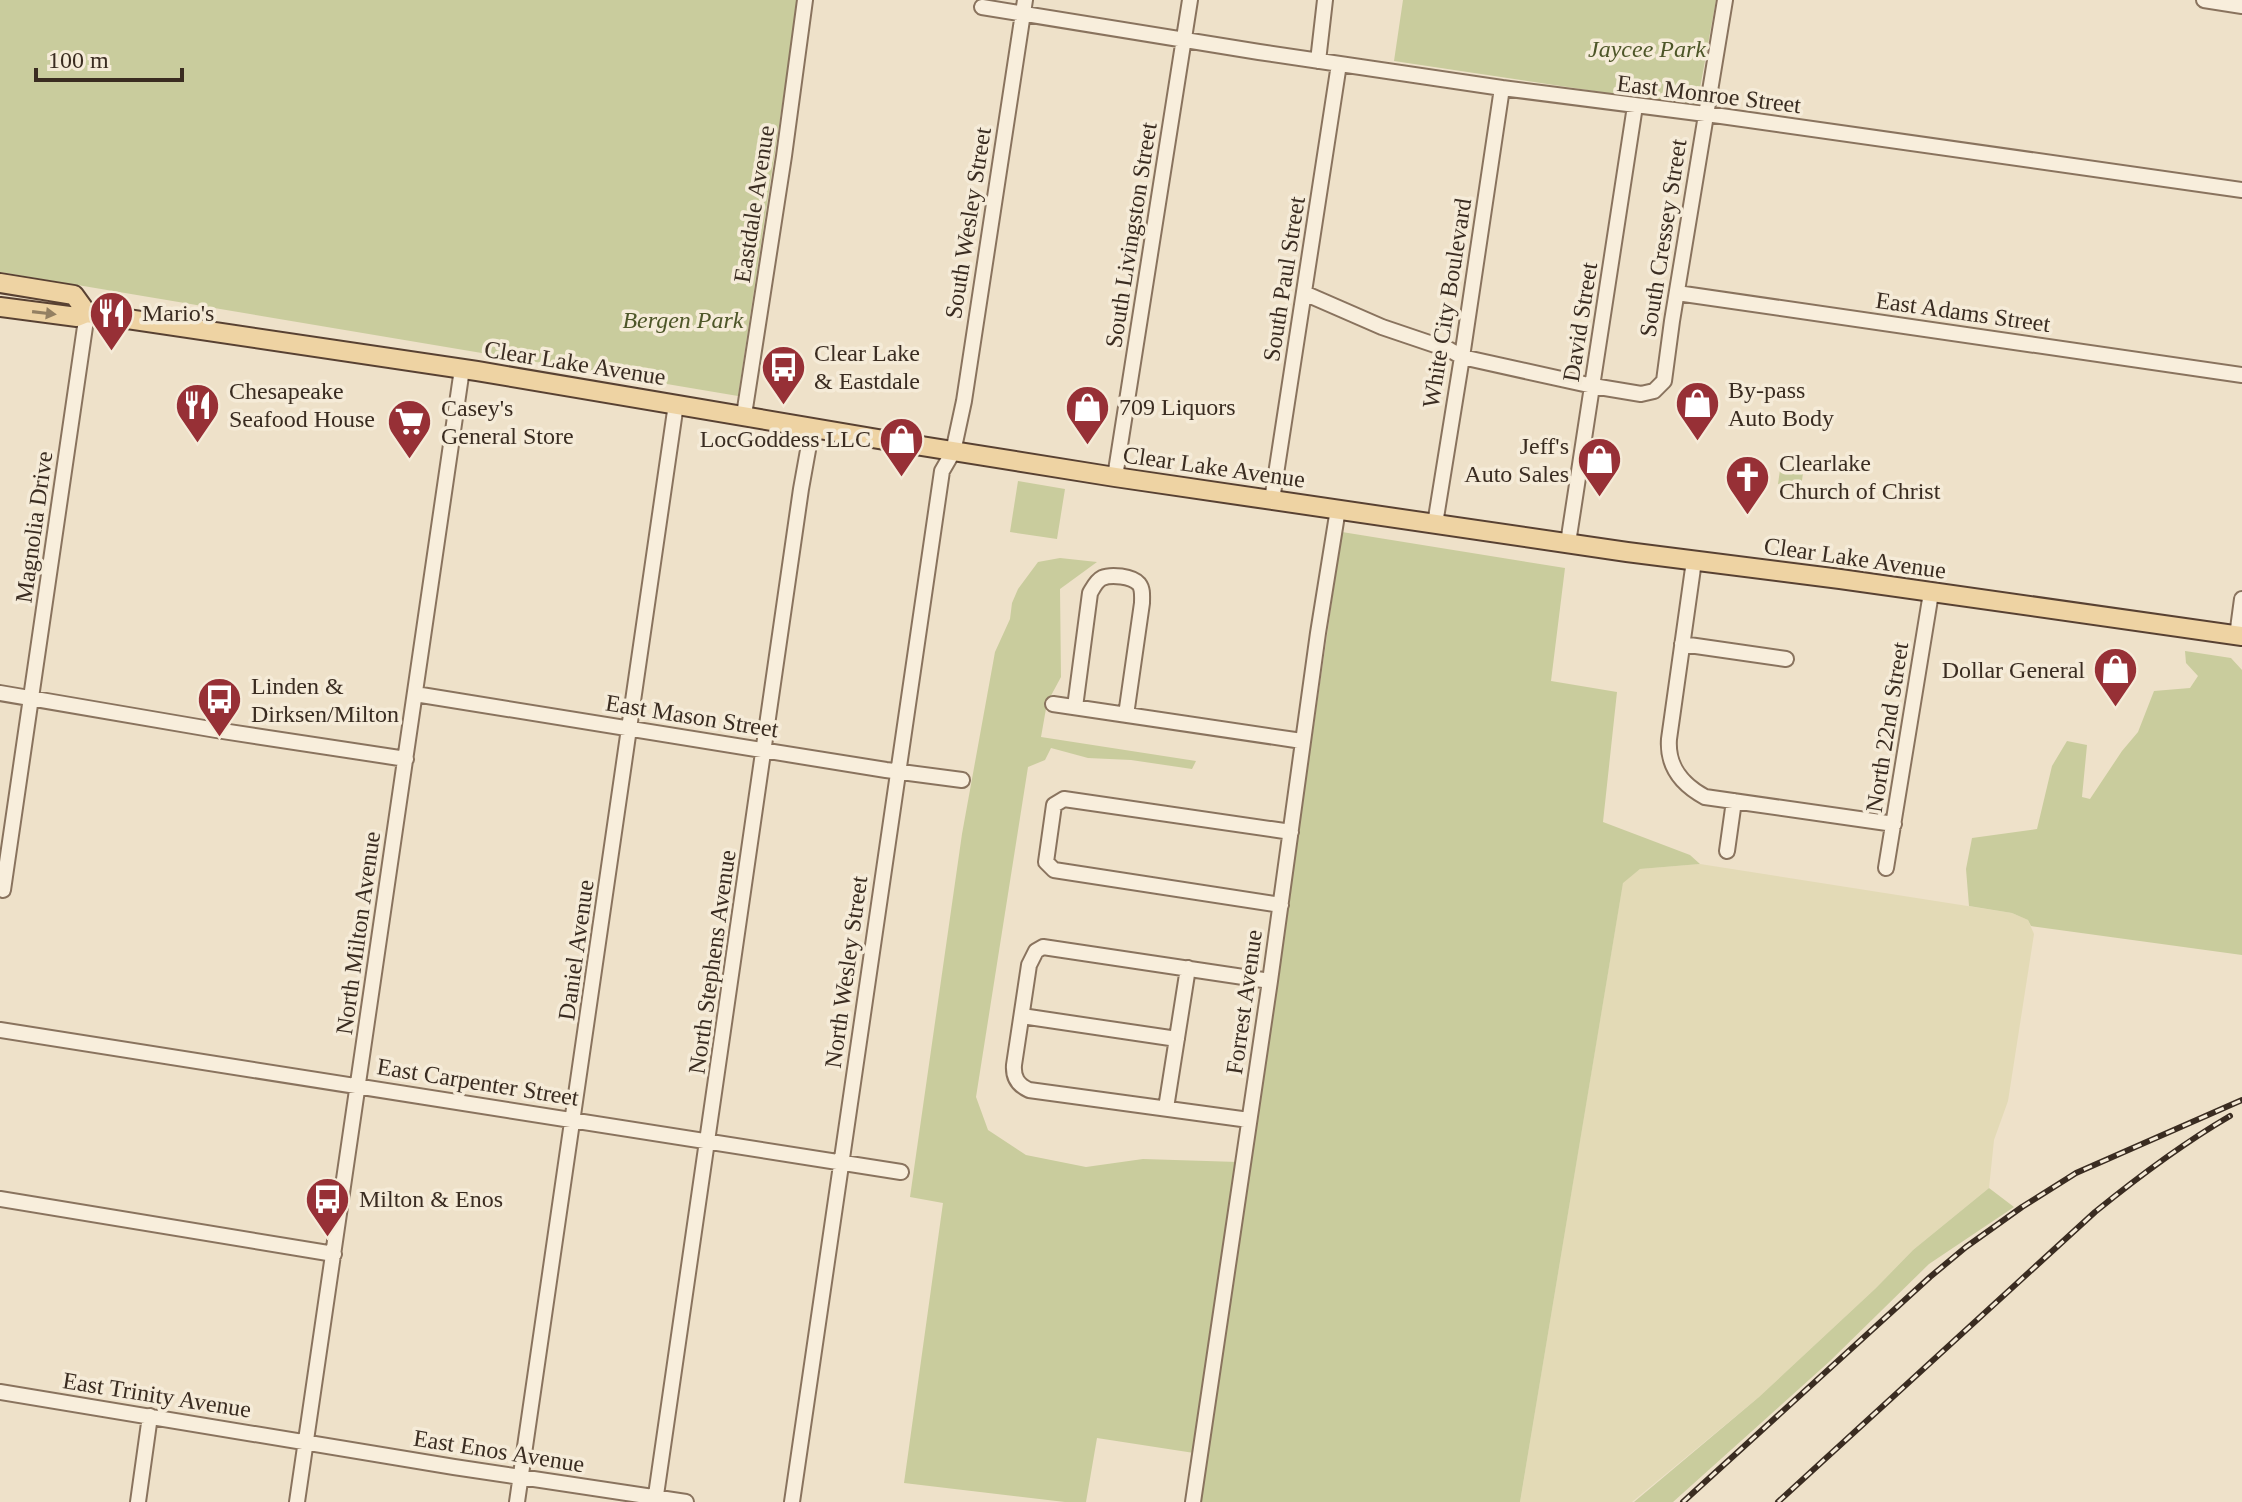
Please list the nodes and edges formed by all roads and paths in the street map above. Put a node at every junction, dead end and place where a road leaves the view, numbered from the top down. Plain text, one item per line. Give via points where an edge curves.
1 (805, 0) edge
2 (1190, 0) edge
3 (1325, 0) edge
4 (1725, 0) edge
5 (2204, 0) edge
6 (1024, 6) edge
7 (2242, 6) edge
8 (982, 7) dead end
9 (1184, 39) junction
10 (1318, 61) junction
11 (1339, 64) junction
12 (1502, 88) junction
13 (1635, 106) junction
14 (1705, 115) junction
15 (2242, 190) edge
16 (0, 275) edge
17 (0, 283) edge
18 (29, 288) junction
19 (1304, 293) junction
20 (1677, 293) junction
21 (0, 307) edge
22 (87, 313) junction
23 (1462, 357) junction
24 (462, 369) junction
25 (2242, 375) edge
26 (1593, 386) junction
27 (676, 404) junction
28 (744, 415) junction
29 (812, 428) junction
30 (953, 452) junction
31 (1115, 477) junction
32 (1272, 500) junction
33 (1338, 509) junction
34 (1435, 524) junction
35 (1568, 543) junction
36 (1694, 561) junction
37 (1931, 593) junction
38 (2242, 599) edge
39 (2239, 636) edge
40 (1682, 644) junction
41 (1786, 659) dead end
42 (0, 693) edge
43 (415, 694) junction
44 (32, 698) junction
45 (1053, 704) dead end
46 (1075, 707) junction
47 (1126, 715) junction
48 (631, 729) junction
49 (1302, 741) junction
50 (764, 750) junction
51 (406, 759) junction
52 (898, 771) junction
53 (1679, 777) junction
54 (962, 780) dead end
55 (1667, 787) dead end
56 (1734, 801) junction
57 (1894, 824) junction
58 (1291, 832) junction
59 (1727, 851) dead end
60 (1886, 868) dead end
61 (3, 890) dead end
62 (1281, 905) junction
63 (1188, 968) junction
64 (1270, 981) junction
65 (1022, 1016) junction
66 (0, 1030) edge
67 (1177, 1039) junction
68 (359, 1086) junction
69 (1166, 1108) junction
70 (573, 1120) junction
71 (1249, 1120) junction
72 (708, 1141) junction
73 (841, 1163) junction
74 (901, 1172) dead end
75 (0, 1199) edge
76 (334, 1254) junction
77 (0, 1392) edge
78 (150, 1416) junction
79 (306, 1442) junction
80 (520, 1477) junction
81 (656, 1500) edge
82 (138, 1502) edge
83 (297, 1502) edge
84 (517, 1502) edge
85 (686, 1502) edge
86 (792, 1502) edge
87 (1193, 1502) edge

1 - 28 street, Eastdale Avenue
2 - 9 street, South Livingston Street
3 - 10 street
4 - 14 street, South Cressey Street
5 - 7 street
6 - 8 street, East Monroe Street
6 - 9 street, East Monroe Street
6 - 30 street, South Wesley Street
9 - 10 street, East Monroe Street
9 - 31 street, South Livingston Street
10 - 11 street, East Monroe Street
11 - 12 street, East Monroe Street
11 - 19 street, South Paul Street
12 - 13 street, East Monroe Street
12 - 23 street, White City Boulevard
13 - 14 street, East Monroe Street
13 - 26 street, David Street
14 - 15 street, East Monroe Street
14 - 20 street, South Cressey Street
16 - 18 main road via 20,278
17 - 18 main road, Clear Lake Avenue
18 - 22 main road, Clear Lake Avenue via 74,295
19 - 23 street
19 - 32 street, South Paul Street
20 - 25 street, East Adams Street
20 - 26 street, South Cressey Street via 1660,386 1641,394
21 -> 22 main road, Clear Lake Avenue via 77,317
22 - 24 main road, Clear Lake Avenue
22 - 44 street, Magnolia Drive
23 - 26 street
23 - 34 street, White City Boulevard
24 - 27 main road, Clear Lake Avenue
24 - 43 street, North Milton Avenue
26 - 35 street, David Street
27 - 28 main road, Clear Lake Avenue
27 - 48 street, Daniel Avenue
28 - 29 main road, Clear Lake Avenue
29 - 30 main road, Clear Lake Avenue
29 - 50 street, North Stephens Avenue
30 - 31 main road, Clear Lake Avenue
30 - 52 street, North Wesley Street via 942,471
31 - 32 main road, Clear Lake Avenue
32 - 33 main road, Clear Lake Avenue
33 - 34 main road, Clear Lake Avenue
33 - 49 street, Forrest Avenue
34 - 35 main road, Clear Lake Avenue
35 - 36 main road, Clear Lake Avenue
36 - 37 main road, Clear Lake Avenue
36 - 40 street
37 - 39 main road, Clear Lake Avenue
37 - 57 street, North 22nd Street
38 - 39 street
40 - 41 street
40 - 53 street via 1668,750
42 - 44 street
43 - 48 street, East Mason Street
43 - 51 street, North Milton Avenue
44 - 51 street
44 - 61 street, Magnolia Drive
45 - 46 street
46 - 47 street
46 - 47 street via 1090,593 1101,578 1131,578 1139,584 1142,603
47 - 49 street
48 - 50 street, East Mason Street
48 - 70 street, Daniel Avenue
49 - 58 street, Forrest Avenue
50 - 52 street, East Mason Street
50 - 72 street, North Stephens Avenue
51 - 68 street, North Milton Avenue
52 - 54 street, East Mason Street
52 - 73 street, North Wesley Street
53 - 55 street
53 - 56 street via 1705,797
56 - 57 street
56 - 59 street
57 - 60 street, North 22nd Street
58 - 62 street, Forrest Avenue
58 - 62 street via 1064,799 1054,805 1046,862 1054,870
62 - 64 street, Forrest Avenue
63 - 64 street
63 - 65 street via 1043,947 1031,957
63 - 67 street
64 - 71 street, Forrest Avenue
65 - 67 street
65 - 69 street via 1014,1074 1021,1086
66 - 68 street, East Carpenter Street
67 - 69 street
68 - 70 street, East Carpenter Street
68 - 76 street, North Milton Avenue
69 - 71 street
70 - 72 street, East Carpenter Street
70 - 80 street, Daniel Avenue
71 - 87 street, Forrest Avenue
72 - 73 street, East Carpenter Street
72 - 81 street, North Stephens Avenue
73 - 74 street, East Carpenter Street
73 - 86 street, North Wesley Street
75 - 76 street
76 - 79 street, North Milton Avenue
77 - 78 street, East Trinity Avenue
78 - 79 street, East Trinity Avenue
78 - 82 street
79 - 80 street, East Enos Avenue
79 - 83 street, North Milton Avenue
80 - 81 street, East Enos Avenue
80 - 84 street, Daniel Avenue
81 - 85 street, East Enos Avenue

